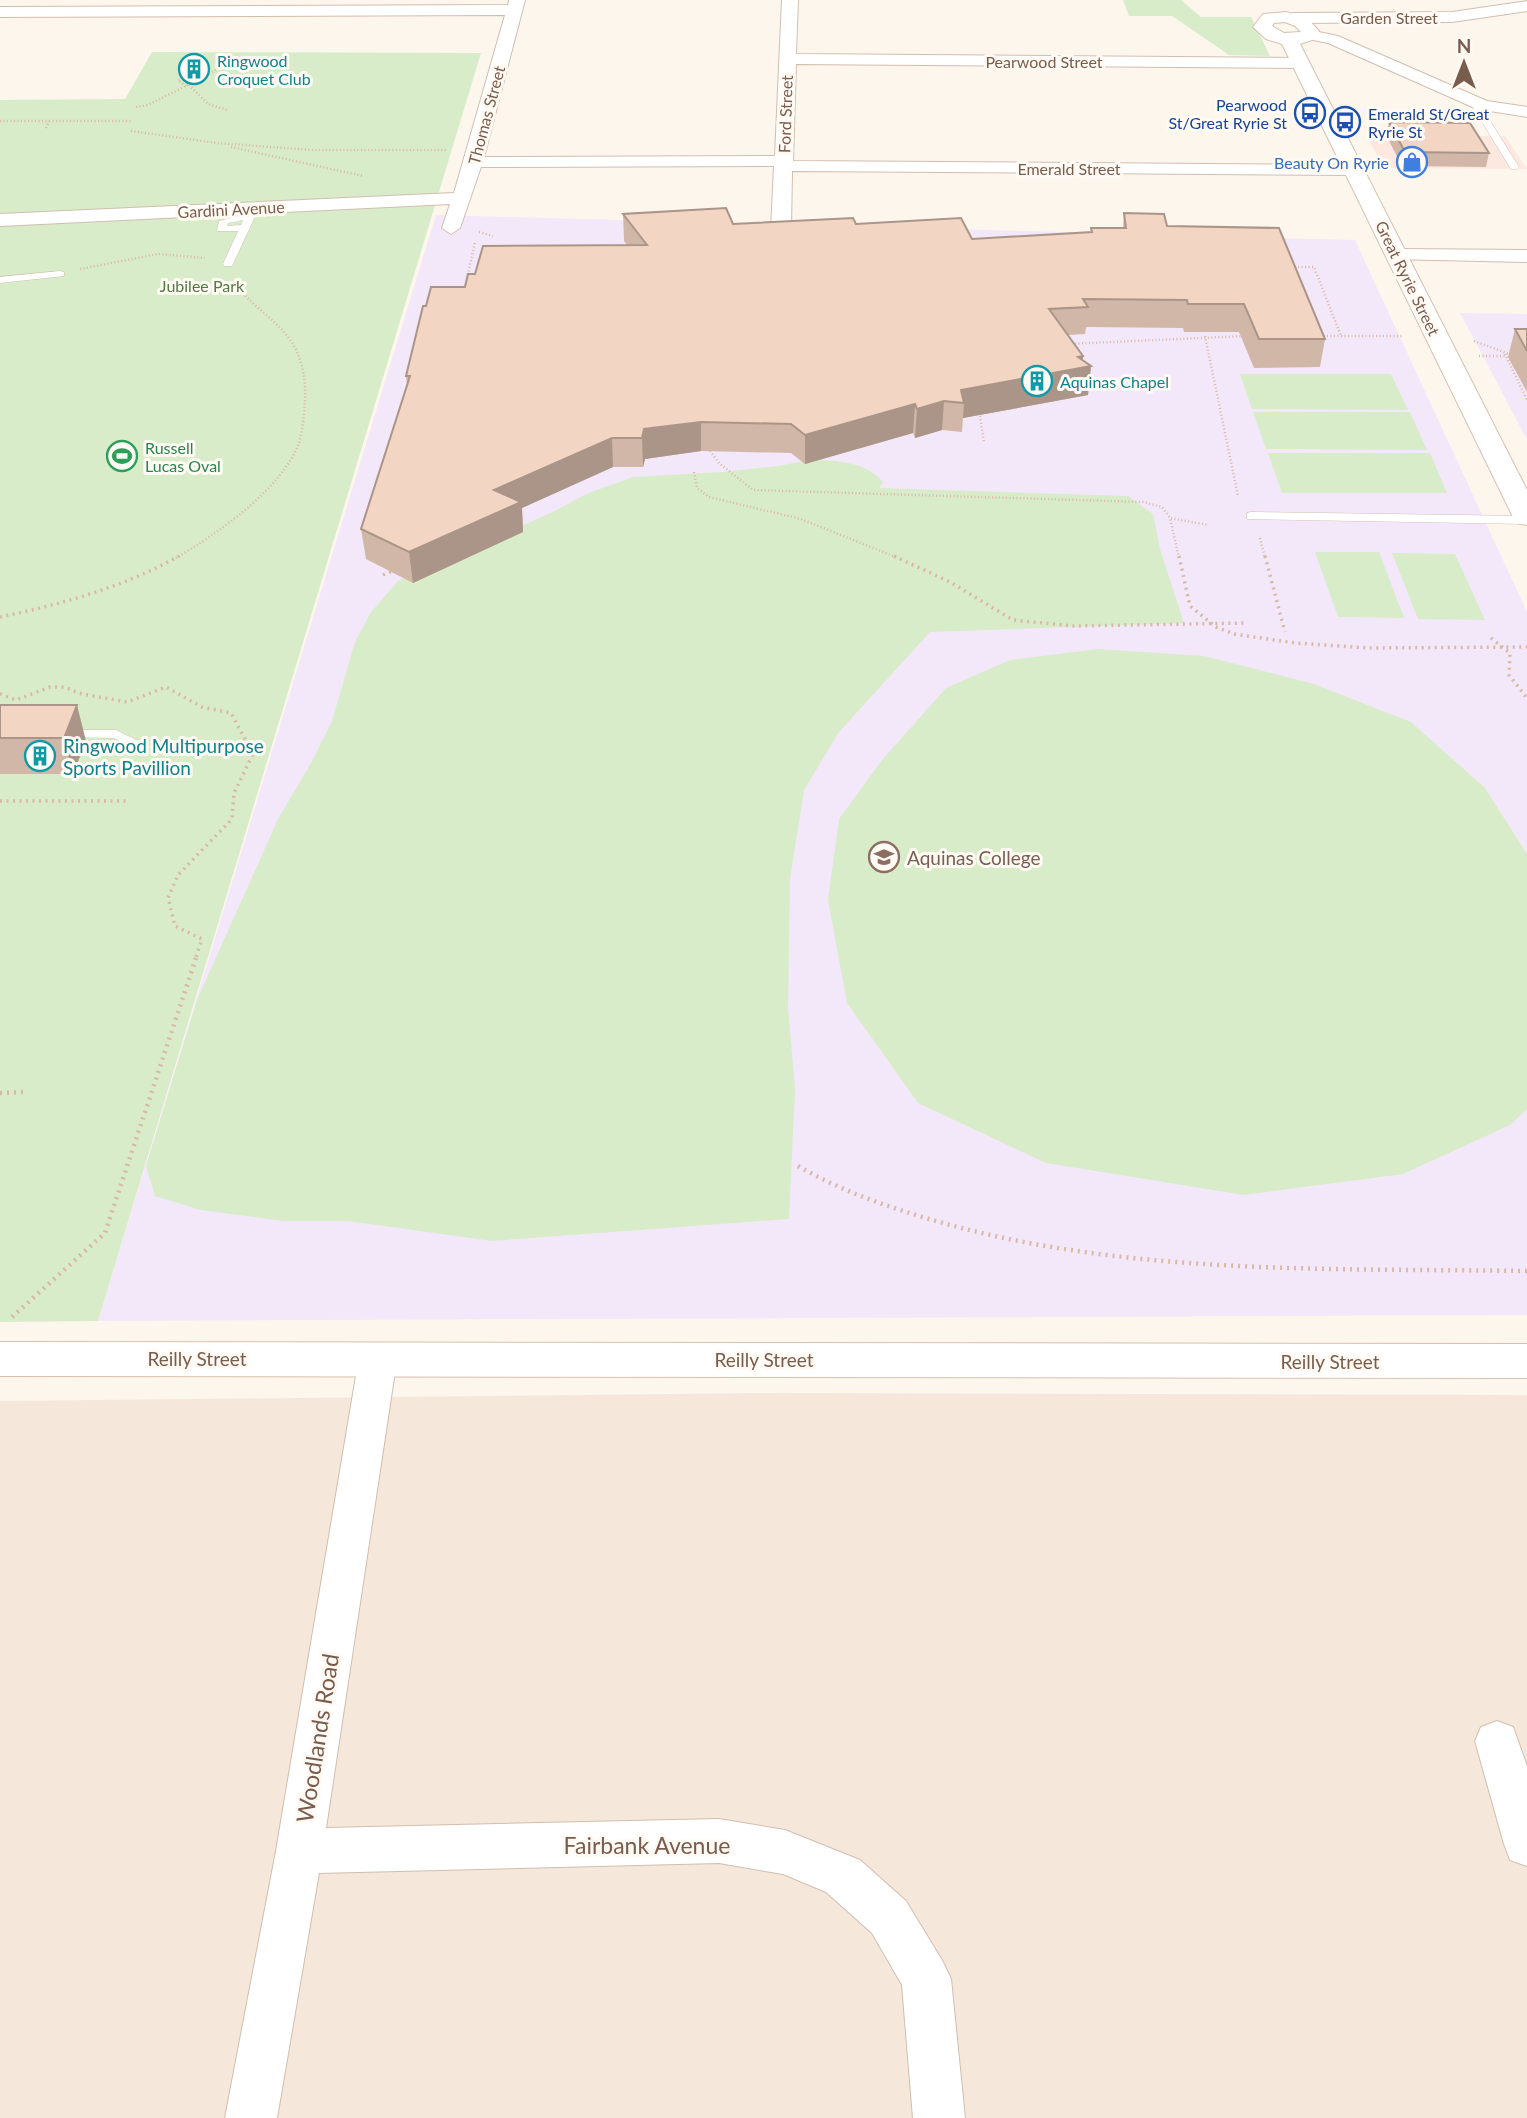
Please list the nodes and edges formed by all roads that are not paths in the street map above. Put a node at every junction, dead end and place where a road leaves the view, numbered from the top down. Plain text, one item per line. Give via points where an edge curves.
1 (790, 0) edge
2 (1270, 0) edge
3 (515, 5) edge
4 (1527, 6) edge
5 (0, 12) edge
6 (1292, 27) junction
7 (787, 58) junction
8 (1301, 62) junction
9 (1483, 104) junction
10 (1527, 112) edge
11 (476, 156) junction
12 (784, 163) junction
13 (1514, 167) dead end
14 (1354, 170) junction
15 (463, 198) junction
16 (252, 212) junction
17 (0, 220) edge
18 (246, 228) junction
19 (451, 228) dead end
20 (780, 230) edge
21 (1397, 255) junction
22 (1527, 257) edge
23 (228, 264) road end
24 (60, 274) road end
25 (0, 280) edge
26 (1527, 519) edge
27 (1254, 522) road end
28 (52, 734) edge
29 (144, 747) dead end
30 (378, 1358) junction
31 (0, 1359) edge
32 (1527, 1361) edge
33 (1497, 1741) dead end
34 (1527, 1844) edge
35 (299, 1851) junction
36 (251, 2118) edge
37 (939, 2118) edge

1 - 7 street, Ford Street
2 - 6 main road, Great Ryrie Street
3 - 5 street
3 - 11 street, Thomas Street
4 - 6 street, Garden Street via 1452,17
6 - 8 main road, Great Ryrie Street
6 - 9 street via 1332,38
7 - 8 street, Pearwood Street
7 - 12 street, Ford Street
8 - 14 main road, Great Ryrie Street
9 - 10 street
9 - 13 lane via 1476,106
11 - 12 street, Emerald Street
11 - 15 street, Thomas Street
12 - 14 street, Emerald Street
12 - 20 street, Ford Street
14 - 21 main road, Great Ryrie Street
15 - 16 street, Gardini Avenue
15 - 19 street, Thomas Street
16 - 17 street, Gardini Avenue
16 - 18 lane
16 - 18 lane via 224,220 221,229
18 - 23 lane
21 - 22 street
21 - 26 main road, Great Ryrie Street
24 - 25 lane
26 - 27 lane
28 - 29 lane via 116,734
30 - 31 main road, Reilly Street
30 - 32 main road, Reilly Street
30 - 35 street, Woodlands Road
33 - 34 street
35 - 36 street, Woodlands Road
35 - 37 street, Fairbank Avenue via 719,1841 785,1853 843,1876 889,1917 926,1979

